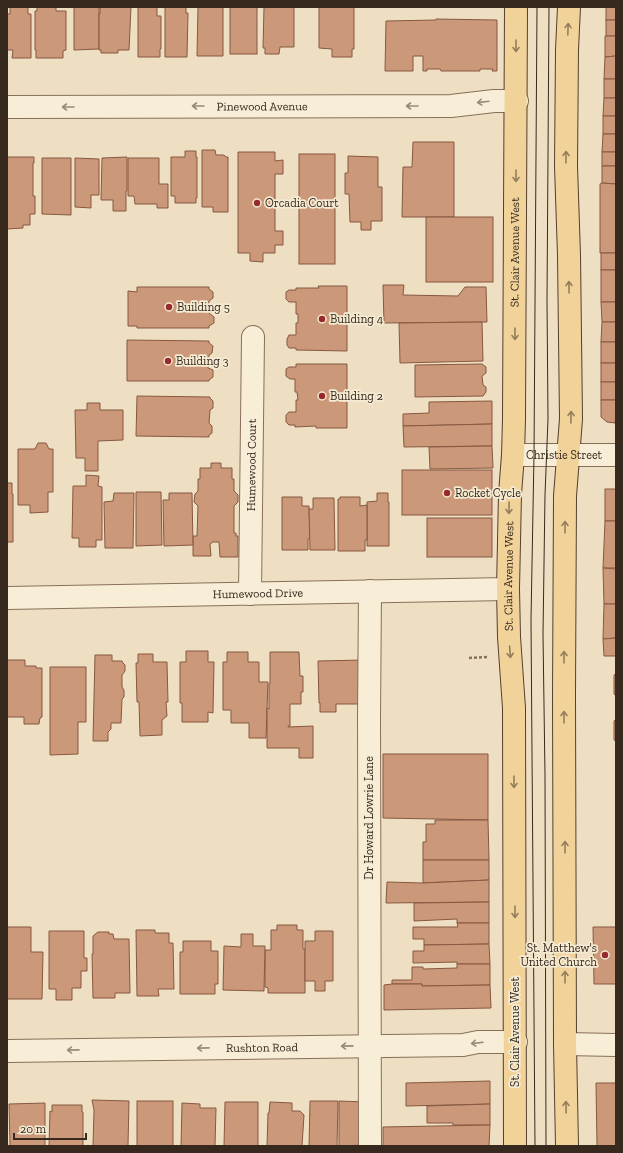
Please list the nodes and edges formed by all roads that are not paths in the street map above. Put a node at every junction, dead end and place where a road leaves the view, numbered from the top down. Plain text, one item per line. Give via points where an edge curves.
1 (516, 7) edge
2 (569, 7) edge
3 (516, 101) junction
4 (7, 107) edge
5 (253, 336) dead end
6 (513, 455) junction
7 (569, 456) junction
8 (616, 456) edge
9 (508, 589) junction
10 (370, 591) junction
11 (250, 594) junction
12 (7, 598) edge
13 (516, 1042) junction
14 (565, 1044) junction
15 (616, 1045) edge
16 (370, 1046) junction
17 (7, 1051) edge
18 (370, 1146) edge
19 (515, 1146) edge
20 (567, 1146) edge

1 -> 3 main road, St. Clair Avenue West
7 -> 2 main road via 571,404 566,166
3 -> 4 street, Pinewood Avenue via 451,106
3 -> 6 main road, St. Clair Avenue West
5 - 11 street, Humewood Court
6 - 7 street, Christie Street
6 -> 9 main road, St. Clair Avenue West
7 - 8 street, Christie Street
14 -> 7 main road via 565,496
9 - 10 street, Humewood Drive
9 -> 13 main road, St. Clair Avenue West via 514,708
10 - 11 street, Humewood Drive
10 - 16 street, Dr Howard Lowrie Lane
11 - 12 street, Humewood Drive
13 -> 16 street, Rushton Road
13 - 19 main road, St. Clair Avenue West
14 - 15 street
20 -> 14 main road
16 -> 17 street, Rushton Road
16 - 18 street, Dr Howard Lowrie Lane

